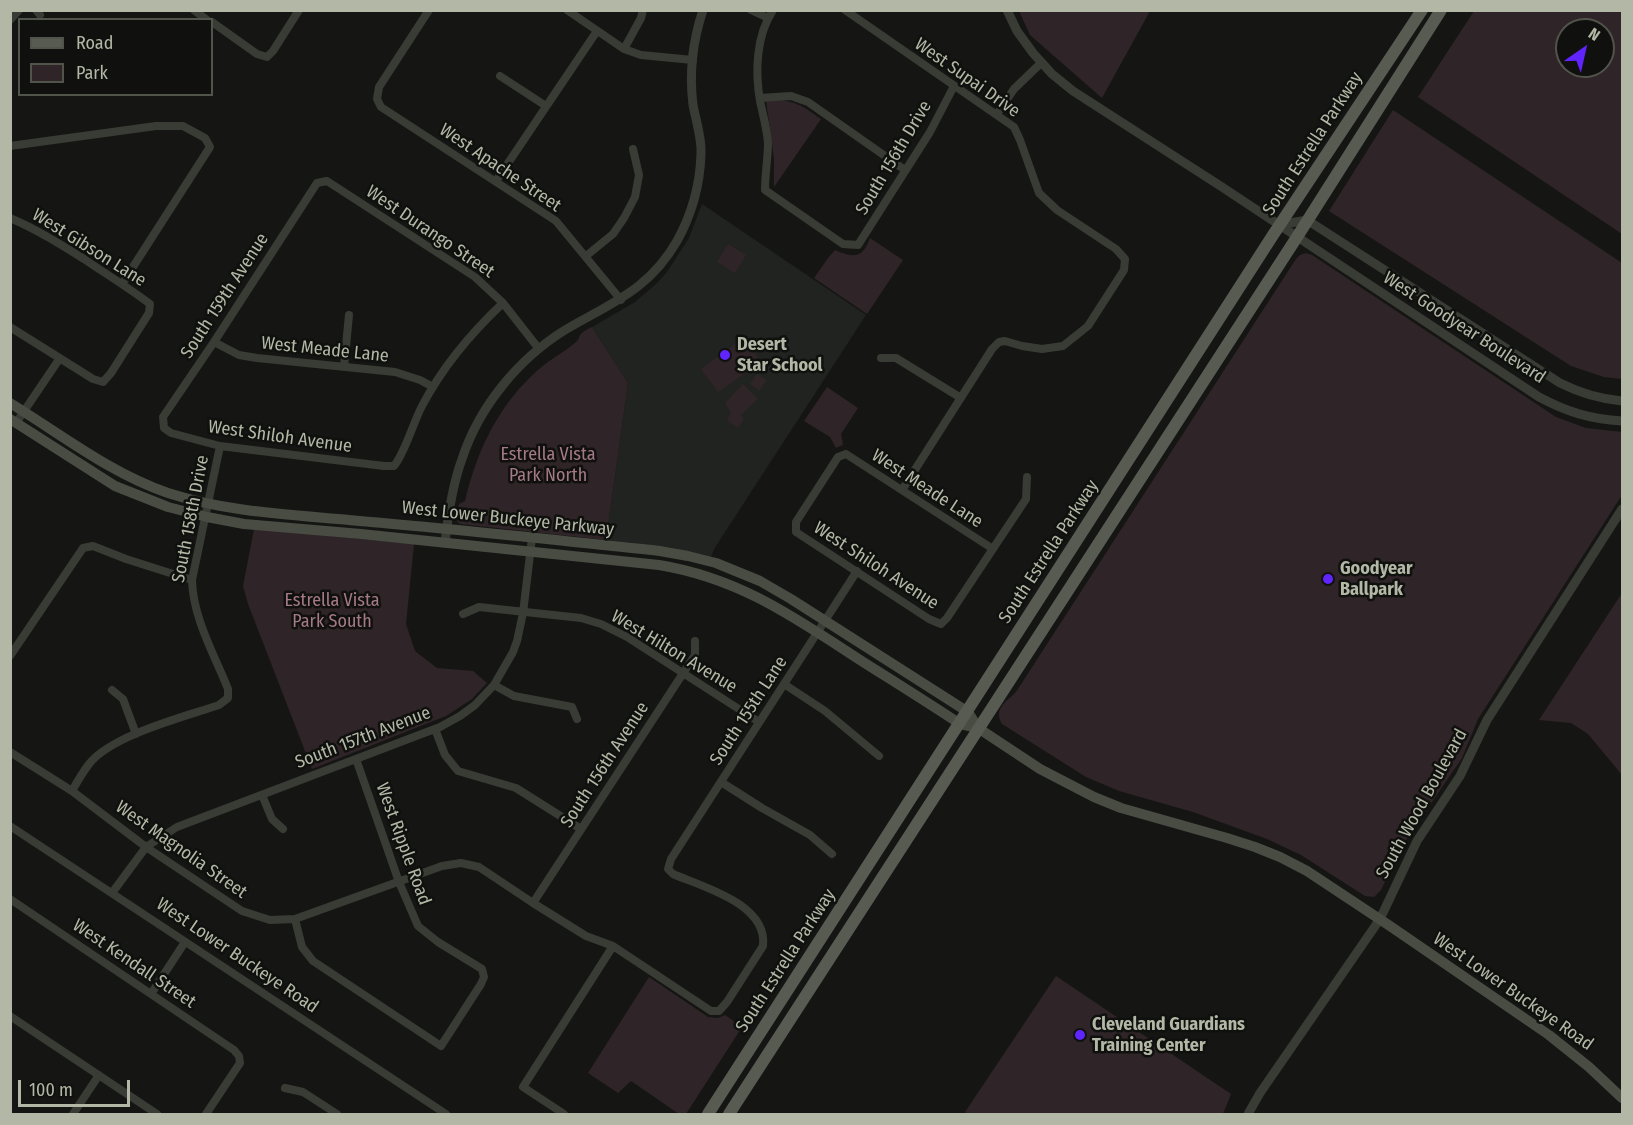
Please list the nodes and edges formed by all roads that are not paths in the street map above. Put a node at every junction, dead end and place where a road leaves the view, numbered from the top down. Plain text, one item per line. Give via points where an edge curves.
1 (19, 10) edge
2 (299, 10) edge
3 (429, 10) edge
4 (567, 10) edge
5 (643, 10) edge
6 (703, 10) edge
7 (751, 10) edge
8 (773, 10) edge
9 (845, 10) edge
10 (1007, 10) edge
11 (1422, 10) edge
12 (1441, 10) edge
13 (768, 18) junction
14 (10, 20) edge
15 (213, 23) edge
16 (597, 31) junction
17 (624, 49) junction
18 (693, 60) junction
19 (1041, 63) junction
20 (500, 76) dead end
21 (954, 86) junction
22 (760, 98) junction
23 (546, 106) junction
24 (997, 114) junction
25 (10, 146) edge
26 (633, 149) dead end
27 (905, 170) junction
28 (496, 181) junction
29 (317, 183) joint
30 (10, 219) edge
31 (1307, 220) junction
32 (1280, 225) junction
33 (1297, 237) junction
34 (586, 256) junction
35 (122, 284) junction
36 (621, 300) junction
37 (503, 303) junction
38 (350, 315) dead end
39 (10, 327) edge
40 (214, 342) junction
41 (539, 349) junction
42 (60, 358) junction
43 (881, 358) dead end
44 (344, 367) junction
45 (433, 387) junction
46 (961, 398) junction
47 (1623, 401) edge
48 (10, 403) edge
49 (24, 411) junction
50 (13, 421) edge
51 (1623, 421) edge
52 (164, 428) joint
53 (220, 446) junction
54 (1027, 477) dead end
55 (902, 490) junction
56 (209, 504) junction
57 (1623, 508) edge
58 (207, 517) junction
59 (447, 529) junction
60 (796, 532) joint
61 (532, 538) junction
62 (445, 543) junction
63 (993, 549) junction
64 (531, 552) junction
65 (857, 571) junction
66 (192, 580) junction
67 (523, 613) junction
68 (463, 614) dead end
69 (825, 620) junction
70 (817, 632) junction
71 (695, 642) dead end
72 (10, 656) edge
73 (683, 673) junction
74 (784, 684) junction
75 (494, 685) junction
76 (112, 690) dead end
77 (968, 712) junction
78 (577, 719) dead end
79 (759, 722) junction
80 (960, 724) junction
81 (978, 728) junction
82 (435, 729) junction
83 (136, 734) junction
84 (10, 752) edge
85 (879, 756) dead end
86 (356, 759) junction
87 (721, 782) junction
88 (72, 791) junction
89 (261, 795) junction
90 (10, 826) edge
91 (283, 830) dead end
92 (581, 830) junction
93 (146, 847) junction
94 (832, 854) dead end
95 (399, 882) junction
96 (112, 893) junction
97 (10, 899) edge
98 (533, 903) junction
99 (295, 919) junction
100 (1380, 919) junction
101 (186, 942) junction
102 (613, 946) junction
103 (151, 994) junction
104 (10, 1016) edge
105 (99, 1075) junction
106 (285, 1088) dead end
107 (1623, 1098) edge
108 (73, 1114) edge
109 (157, 1114) edge
110 (206, 1114) edge
111 (337, 1114) edge
112 (446, 1114) edge
113 (564, 1114) edge
114 (708, 1114) edge
115 (729, 1114) edge
116 (1248, 1114) edge

1 - 14 street
2 - 15 street via 267,57
3 - 28 street, West Apache Street via 379,87 377,99 381,107
4 - 16 street
5 - 17 street
6 - 18 street
7 - 13 street
8 - 13 street
9 - 21 street, West Supai Drive
10 - 19 street
11 - 32 main road, South Estrella Parkway
12 - 31 main road, South Estrella Parkway
13 - 22 street via 758,55
16 - 17 street
16 - 23 street
17 - 18 street via 641,56
18 - 36 street via 693,102 701,151 694,200 666,258 649,278
19 - 24 street via 1014,89
19 - 32 street via 1068,88
20 - 23 street
21 - 24 street, West Supai Drive
21 - 27 street, South 156th Drive
22 - 27 street via 790,96 808,102
22 - 27 street, South 156th Drive via 768,143 765,190 843,244 858,245
23 - 28 street
24 - 46 street, West Supai Drive via 1014,127 1040,193 1057,210 1116,249 1125,259 1124,270 1088,326 1063,346 1042,349 999,342
25 - 35 street via 156,126 183,126 205,138 210,147
26 - 34 street via 639,175 635,196 613,234
28 - 34 street, West Apache Street via 556,221
29 - 37 street, West Durango Street via 327,181 475,277
29 - 40 street, South 159th Avenue
30 - 35 street, West Gibson Lane
31 - 32 street
31 - 33 main road, South Estrella Parkway
31 - 47 street, West Goodyear Boulevard via 1560,383 1582,393
32 - 33 street, West Goodyear Boulevard
32 - 77 main road, South Estrella Parkway
33 - 51 street, West Goodyear Boulevard via 1539,397 1581,416
33 - 81 main road, South Estrella Parkway
34 - 36 street, West Apache Street
35 - 42 street, West Gibson Lane via 150,304 149,313 111,374 103,382 93,379
36 - 41 street
37 - 41 street, West Durango Street
37 - 45 street via 460,346
38 - 44 street
39 - 42 street
40 - 44 street, West Meade Lane via 239,355
40 - 52 street, South 159th Avenue via 164,417
41 - 59 street via 506,382 475,429 452,493
42 - 49 street
43 - 46 street via 896,357
44 - 45 street, West Meade Lane via 395,372
45 - 53 street, West Shiloh Avenue via 394,466
46 - 55 street
48 - 49 main road, West Lower Buckeye Parkway
49 - 50 street
49 - 56 main road, West Lower Buckeye Parkway via 126,475
50 - 58 main road, West Lower Buckeye Parkway via 115,486
52 - 53 street, West Shiloh Avenue
53 - 56 street, South 158th Drive
54 - 63 street via 1026,499
55 - 60 street, West Meade Lane via 846,454 838,457 796,522
55 - 63 street, West Meade Lane
56 - 58 street, South 158th Drive
56 - 59 main road, West Lower Buckeye Parkway
57 - 100 street, South Wood Boulevard via 1487,720 1460,776 1417,841
58 - 62 main road, West Lower Buckeye Parkway
58 - 66 street, South 158th Drive
59 - 61 main road, West Lower Buckeye Parkway
59 - 62 street
60 - 65 street, West Shiloh Avenue
61 - 64 street, South 157th Avenue
61 - 69 main road, West Lower Buckeye Parkway via 660,551 716,563 772,587
62 - 64 main road, West Lower Buckeye Parkway
63 - 65 street, West Shiloh Avenue via 941,624
64 - 67 street, South 157th Avenue
64 - 70 main road, West Lower Buckeye Parkway via 680,568 755,595
65 - 69 street, South 155th Lane
66 - 72 street via 93,546 83,548
66 - 83 street, South 158th Drive via 197,613 228,689 228,698 219,705
67 - 68 street, West Hilton Avenue via 480,607
67 - 73 street, West Hilton Avenue via 581,618 601,624
67 - 75 street, South 157th Avenue via 518,641
69 - 70 street, South 155th Lane
69 - 77 main road, West Lower Buckeye Parkway
70 - 74 street, South 155th Lane
70 - 80 main road, West Lower Buckeye Parkway
71 - 73 street, South 156th Avenue via 695,655
73 - 79 street, West Hilton Avenue
73 - 92 street, South 156th Avenue
74 - 79 street, South 155th Lane
74 - 85 street via 825,711
75 - 78 street via 514,696 572,707
75 - 82 street, South 157th Avenue via 467,711
76 - 83 street via 123,699
77 - 80 main road, South Estrella Parkway
77 - 81 main road, West Lower Buckeye Parkway
79 - 87 street, South 155th Lane
80 - 81 main road, West Lower Buckeye Parkway
80 - 114 main road, South Estrella Parkway
81 - 100 main road, West Lower Buckeye Parkway via 1040,769 1094,797 1280,857
81 - 115 main road, South Estrella Parkway
82 - 86 street, South 157th Avenue
82 - 92 street via 445,756 458,771 516,788
83 - 88 street via 111,746 90,763
84 - 88 street, West Magnolia Street
86 - 89 street, South 157th Avenue
86 - 95 street, West Ripple Road
87 - 94 street via 810,835
87 - 102 street, South 155th Lane via 668,868 673,874 729,897 757,921 763,946 727,1002 719,1011 711,1011
88 - 93 street, West Magnolia Street
89 - 91 street via 272,819
89 - 93 street, South 157th Avenue via 177,827
90 - 96 street, West Lower Buckeye Road
92 - 98 street, South 156th Avenue
93 - 96 street, South 157th Avenue
93 - 99 street, West Magnolia Street via 242,911 270,920
95 - 98 street via 461,863 479,867
95 - 99 street
95 - 99 street, West Ripple Road via 418,926 482,969 481,984 441,1046 313,961 302,946
96 - 101 street, West Lower Buckeye Road
97 - 103 street, West Kendall Street
98 - 102 street via 586,936
100 - 107 main road, West Lower Buckeye Road via 1549,1035
100 - 116 street, South Wood Boulevard
101 - 103 street
101 - 112 street, West Lower Buckeye Road
102 - 113 street via 523,1087
103 - 110 street, West Kendall Street via 239,1056 240,1063
104 - 105 street
105 - 108 street
105 - 109 street
106 - 111 street via 303,1092

